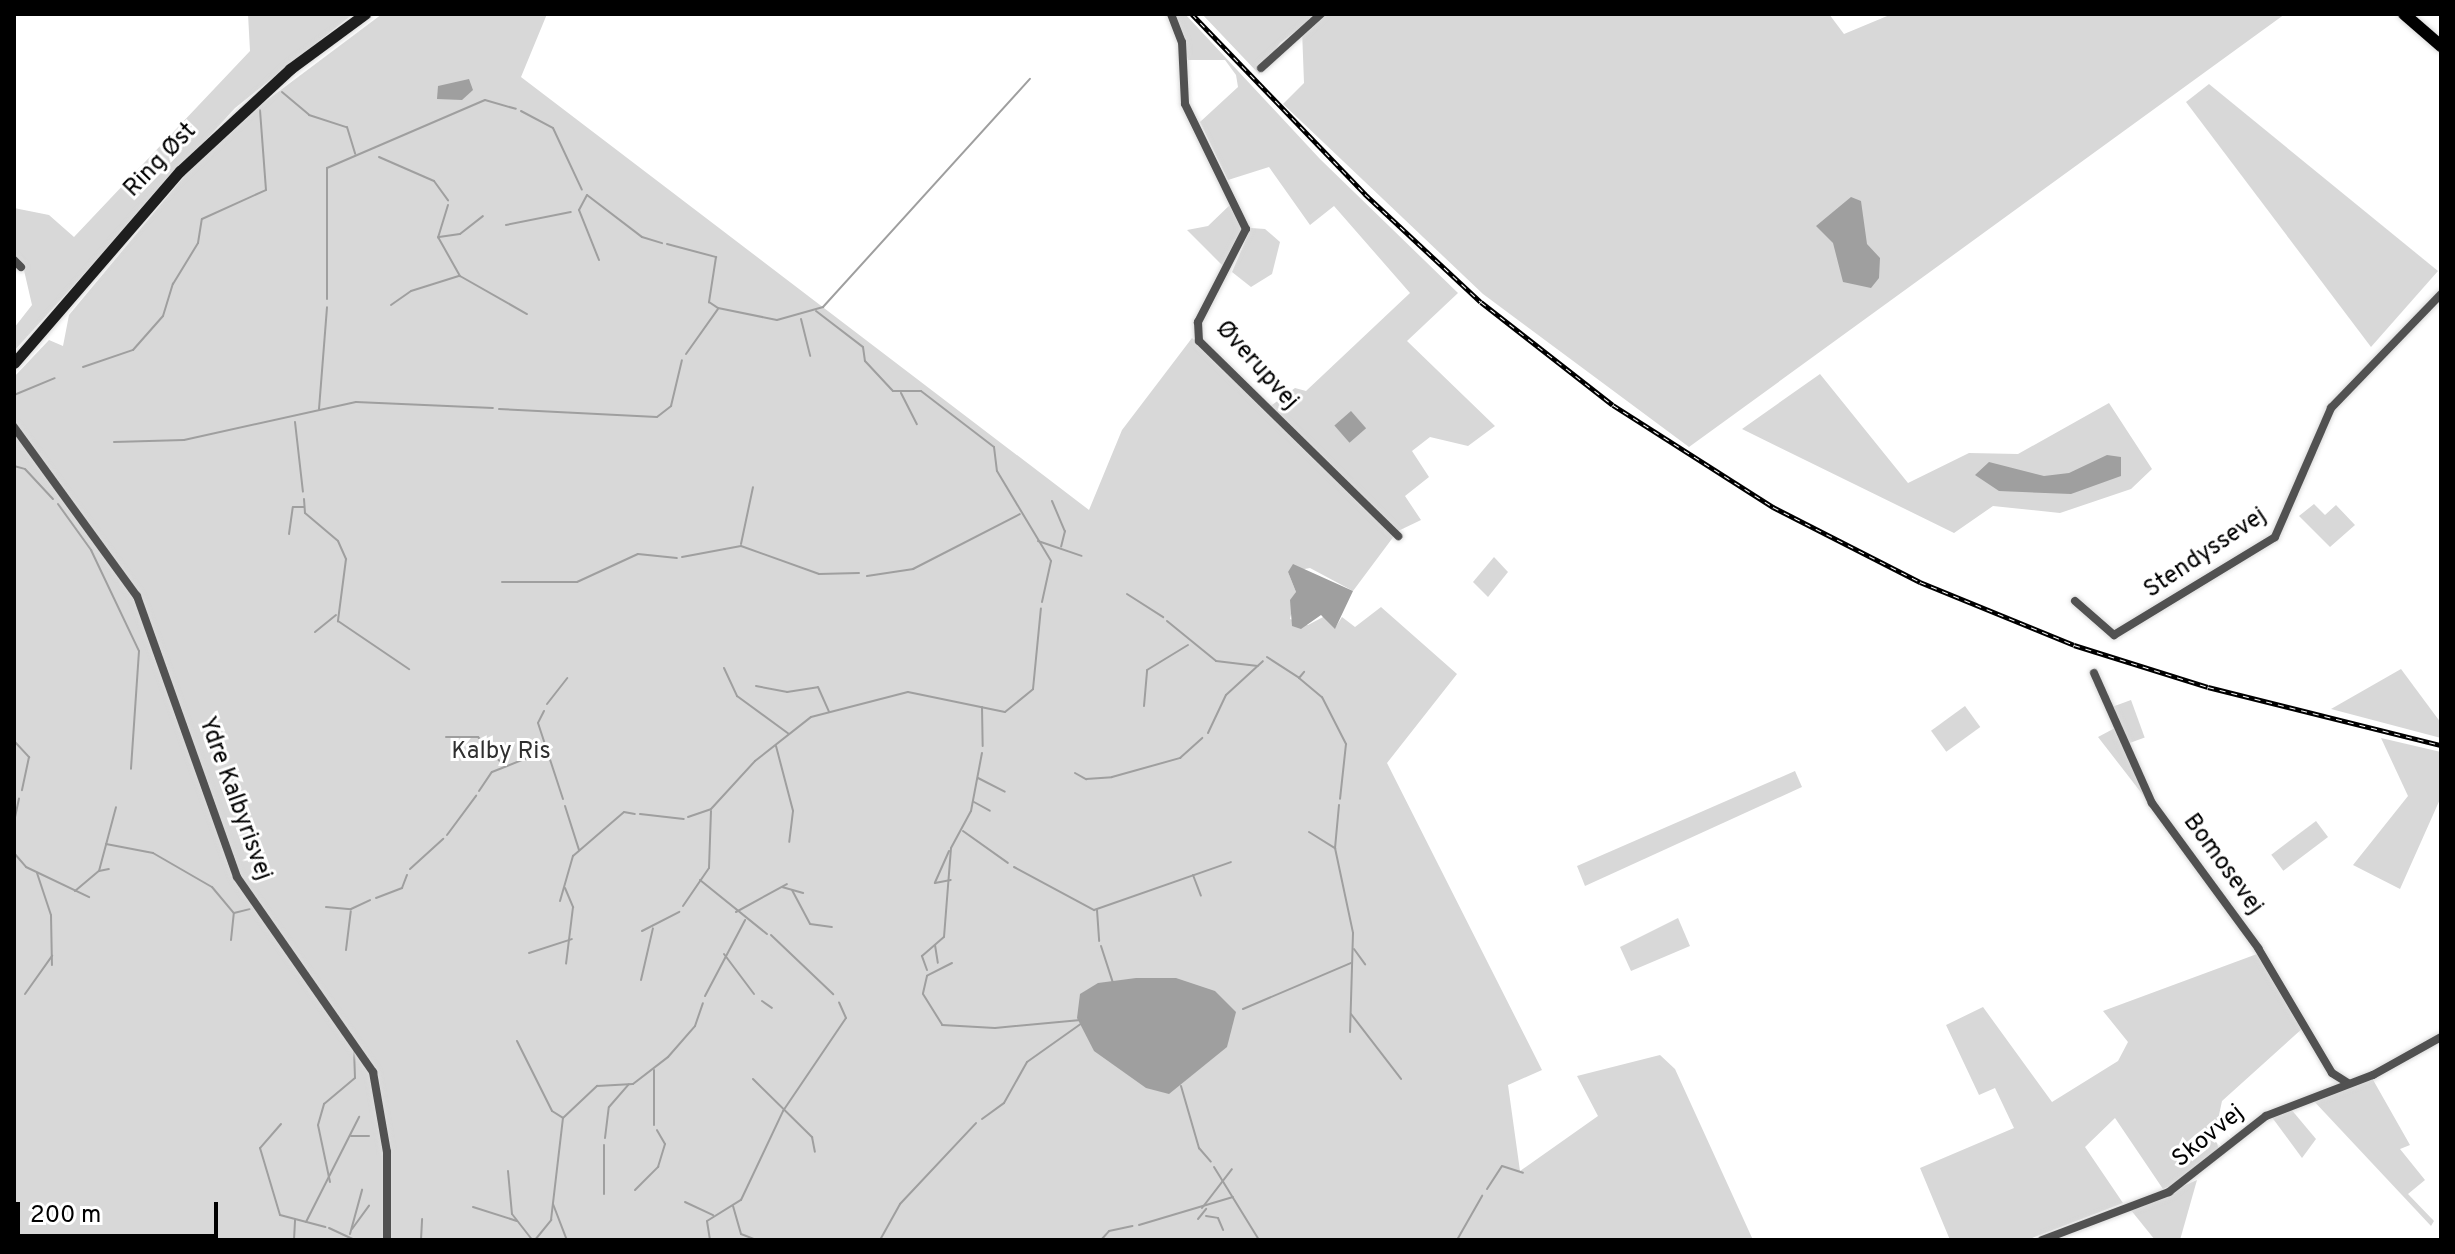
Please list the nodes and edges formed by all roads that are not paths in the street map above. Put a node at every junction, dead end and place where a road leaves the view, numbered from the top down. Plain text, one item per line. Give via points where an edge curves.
1 (365, 14) edge
2 (1171, 14) edge
3 (1321, 14) edge
4 (2406, 16) edge
5 (2441, 46) edge
6 (1261, 68) dead end
7 (2441, 294) edge
8 (14, 363) edge
9 (14, 427) edge
10 (1398, 536) dead end
11 (2075, 601) dead end
12 (2094, 673) dead end
13 (2441, 1037) edge
14 (2332, 1073) junction
15 (2348, 1083) junction
16 (2330, 1089) junction
17 (387, 1240) edge
18 (2042, 1240) edge

1 - 8 main road, Ring Øst via 290,69 180,171
2 - 10 street, Øverupvej via 1182,42 1185,104 1246,229 1240,251 1198,322 1199,341
3 - 6 street
4 - 5 main road
7 - 11 street, Stendyssevej via 2331,408 2275,537 2114,635
9 - 17 street, Ydre Kalbyrisvej via 137,596 237,877 373,1072 387,1152
12 - 14 street, Bomosevej via 2152,803 2258,948
13 - 15 street, Skovvej via 2398,1064
14 - 15 street, Bomosevej
14 - 16 street
15 - 16 street, Skovvej
16 - 18 street, Skovvej via 2266,1116 2191,1181

